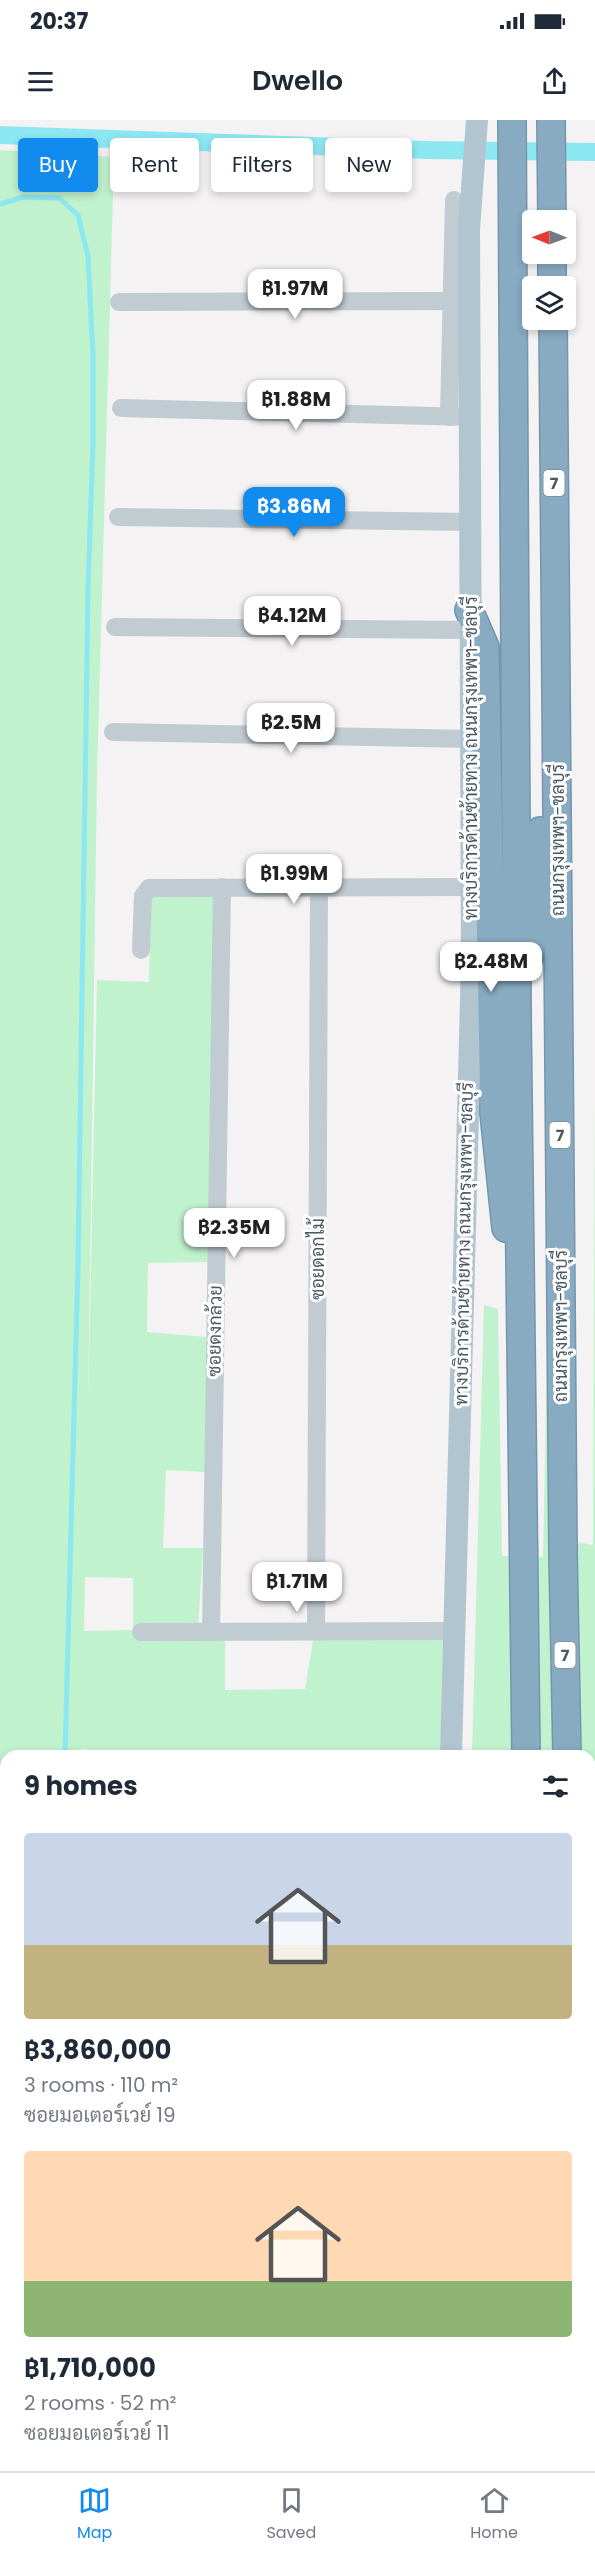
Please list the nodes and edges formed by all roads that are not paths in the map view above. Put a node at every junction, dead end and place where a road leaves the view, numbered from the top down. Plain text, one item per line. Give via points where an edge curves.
1 (477, 120) edge
2 (512, 120) edge
3 (551, 120) edge
4 (454, 200) dead end
5 (552, 210) edge
6 (461, 301) junction
7 (119, 302) dead end
8 (553, 330) edge
9 (121, 408) dead end
10 (460, 417) junction
11 (118, 517) dead end
12 (470, 522) junction
13 (469, 620) junction
14 (115, 627) dead end
15 (557, 716) junction
16 (113, 732) dead end
17 (471, 739) junction
18 (222, 887) junction
19 (472, 887) junction
20 (319, 888) junction
21 (141, 950) dead end
22 (517, 1015) junction
23 (523, 1366) junction
24 (211, 1631) junction
25 (316, 1631) junction
26 (454, 1631) junction
27 (141, 1632) dead end
28 (450, 1750) edge
29 (526, 1750) edge
30 (567, 1750) edge

1 - 6 main road, ทางบริการด้านซ้ายทาง ถนนกรุงเทพฯ-ชลบุรี
2 - 22 highway
3 - 5 highway
4 - 6 street
6 - 7 street
6 - 10 main road, ทางบริการด้านซ้ายทาง ถนนกรุงเทพฯ-ชลบุรี
8 - 15 highway, ถนนกรุงเทพฯ-ชลบุรี / 7
9 - 10 street
10 - 12 main road, ทางบริการด้านซ้ายทาง ถนนกรุงเทพฯ-ชลบุรี
11 - 12 street
12 - 13 main road, ทางบริการด้านซ้ายทาง ถนนกรุงเทพฯ-ชลบุรี
13 - 14 street
13 - 17 main road, ทางบริการด้านซ้ายทาง ถนนกรุงเทพฯ-ชลบุรี
13 - 23 highway via 485,647 494,1113
15 - 22 highway via 549,729 542,758 537,913
15 - 30 highway, ถนนกรุงเทพฯ-ชลบุรี / 7
16 - 17 street
17 - 19 main road, ทางบริการด้านซ้ายทาง ถนนกรุงเทพฯ-ชลบุรี
18 - 20 street
18 - 21 street via 146,890
18 - 24 street, ซอยดงกล้วย
19 - 20 street
19 - 26 main road, ทางบริการด้านซ้ายทาง ถนนกรุงเทพฯ-ชลบุรี
20 - 25 street, ซอยดอกไม้
22 - 23 highway
23 - 29 highway
24 - 25 street
24 - 27 street
25 - 26 street
26 - 28 main road, ทางบริการด้านซ้ายทาง ถนนกรุงเทพฯ-ชลบุรี

